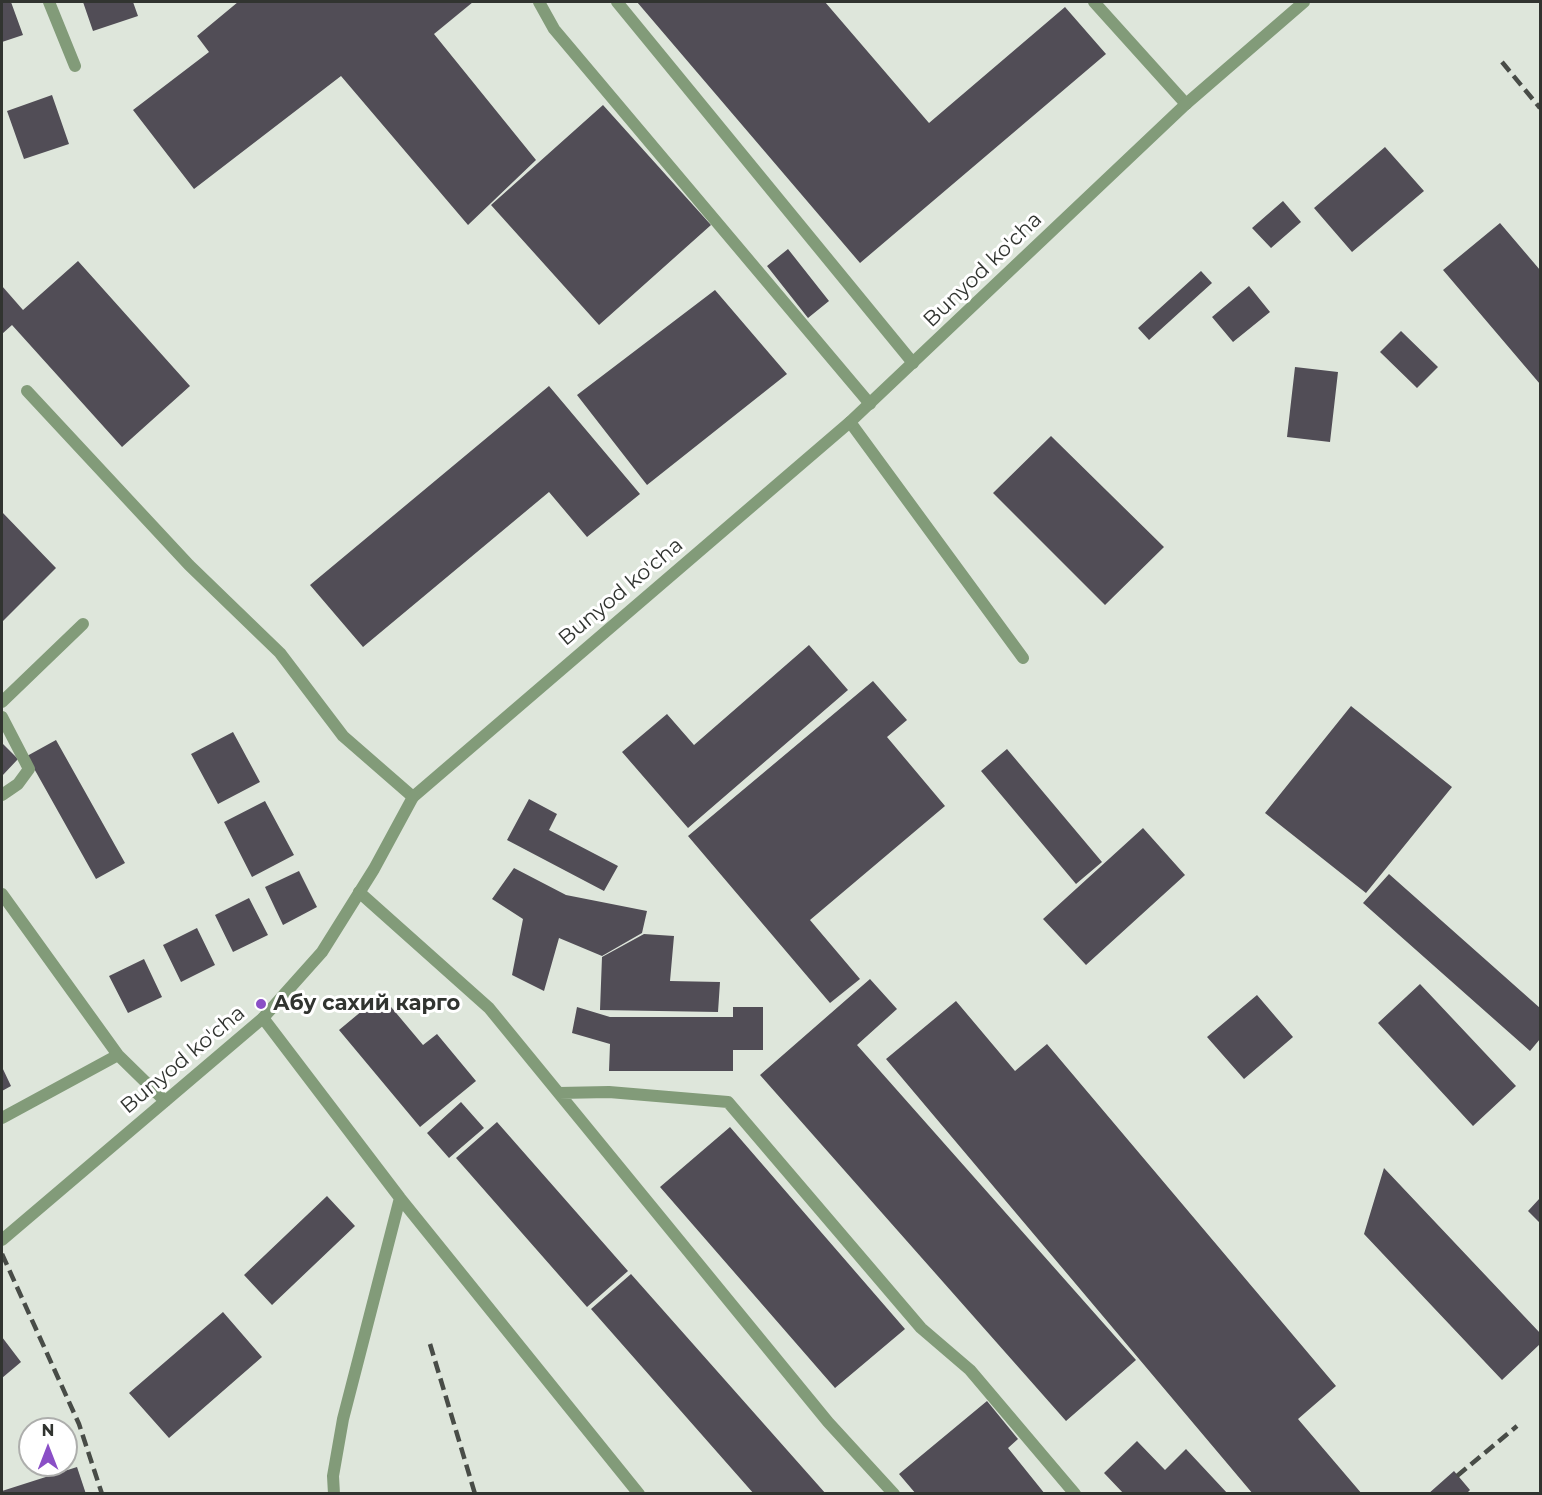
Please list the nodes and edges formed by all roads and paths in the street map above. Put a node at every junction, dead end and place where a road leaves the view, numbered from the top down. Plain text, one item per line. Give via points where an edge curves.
1 (49, 2) edge
2 (539, 2) edge
3 (617, 2) edge
4 (1094, 2) edge
5 (1304, 2) edge
6 (75, 66) dead end
7 (1186, 104) junction
8 (913, 363) junction
9 (27, 391) dead end
10 (870, 404) junction
11 (850, 422) junction
12 (83, 624) dead end
13 (1023, 658) dead end
14 (2, 702) edge
15 (2, 717) edge
16 (2, 795) edge
17 (413, 796) junction
18 (359, 892) junction
19 (2, 894) edge
20 (263, 1018) junction
21 (118, 1055) junction
22 (559, 1094) junction
23 (165, 1101) junction
24 (2, 1118) edge
25 (400, 1198) junction
26 (2, 1240) edge
27 (334, 1494) edge
28 (639, 1494) edge
29 (894, 1494) edge
30 (1075, 1494) edge

1 - 6 street
2 - 10 street via 555,29
3 - 8 street
4 - 7 street
5 - 7 street, Bunyod ko'cha
7 - 8 street, Bunyod ko'cha
8 - 10 street, Bunyod ko'cha
9 - 17 street via 189,565 280,653 343,735
10 - 11 street, Bunyod ko'cha
11 - 13 street
11 - 17 street, Bunyod ko'cha
12 - 14 street
15 - 16 street via 29,769 18,784
17 - 18 street, Bunyod ko'cha
18 - 20 street, Bunyod ko'cha via 322,952
18 - 22 street via 489,1008
19 - 21 street
20 - 23 street, Bunyod ko'cha
20 - 25 street
21 - 23 street
21 - 24 street
22 - 29 street via 828,1422
22 - 30 street via 609,1092 728,1101 921,1328 970,1370
23 - 26 street, Bunyod ko'cha
25 - 27 street via 343,1419 333,1476
25 - 28 street

